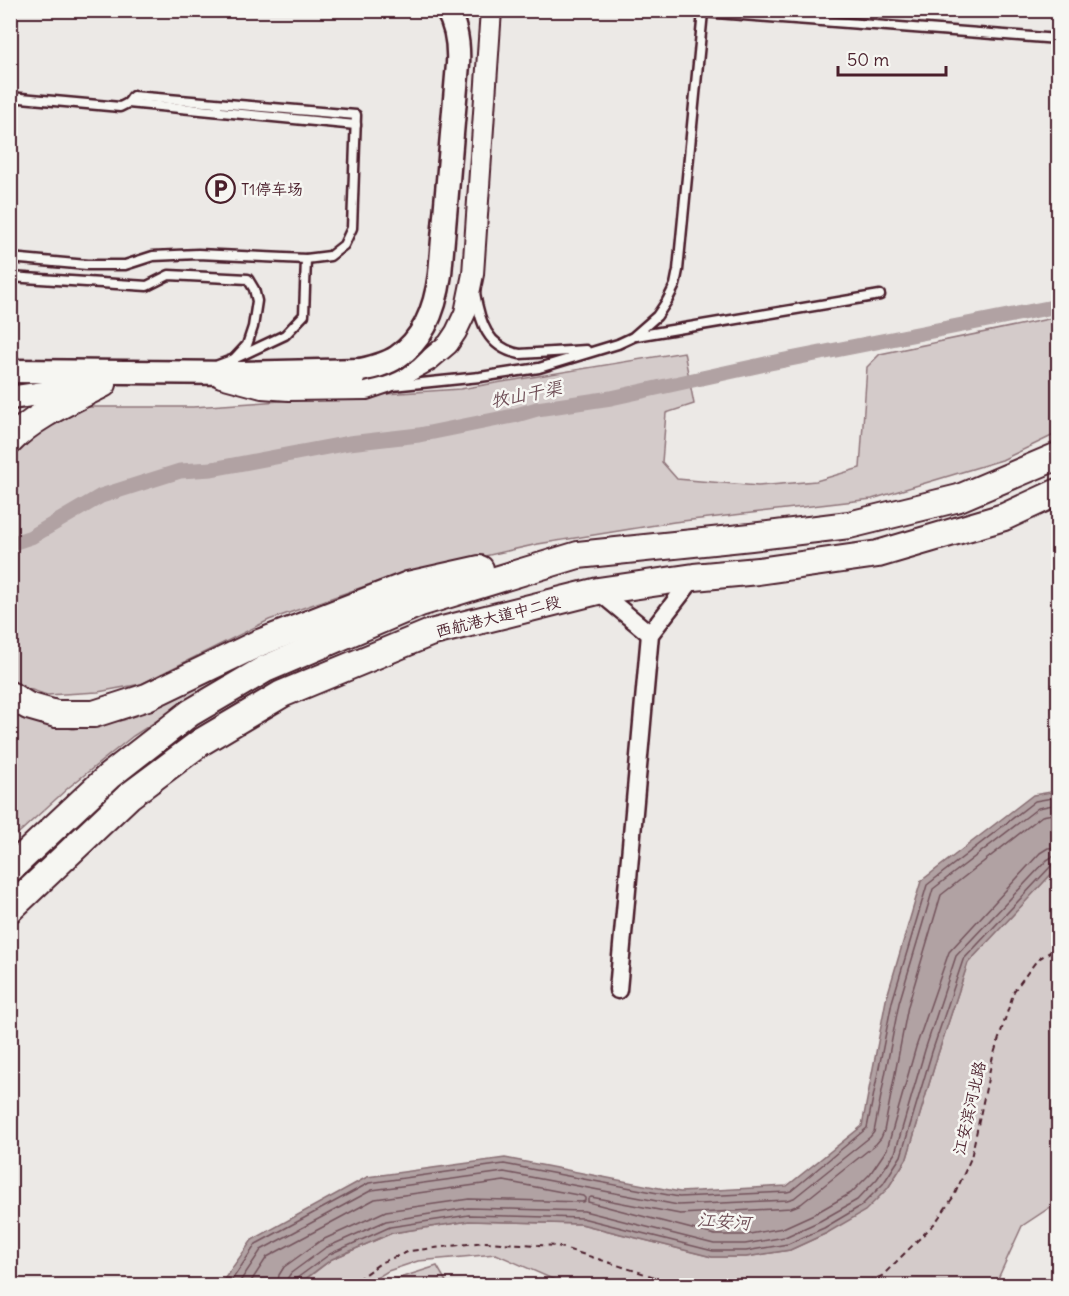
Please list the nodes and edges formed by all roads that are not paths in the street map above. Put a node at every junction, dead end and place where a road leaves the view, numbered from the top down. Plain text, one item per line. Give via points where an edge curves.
1 (447, 10) edge
2 (491, 10) edge
3 (698, 11) edge
4 (1059, 39) edge
5 (10, 97) edge
6 (131, 100) junction
7 (356, 125) junction
8 (10, 258) edge
9 (306, 259) junction
10 (473, 274) junction
11 (10, 277) edge
12 (880, 295) dead end
13 (633, 337) junction
14 (596, 350) junction
15 (234, 359) junction
16 (10, 371) edge
17 (190, 373) junction
18 (364, 379) junction
19 (103, 384) junction
20 (10, 398) edge
21 (10, 441) edge
22 (1059, 456) edge
23 (1059, 492) edge
24 (578, 555) junction
25 (694, 577) junction
26 (598, 591) junction
27 (650, 634) junction
28 (10, 694) edge
29 (10, 869) edge
30 (10, 909) edge
31 (618, 990) dead end

1 - 18 main road, bridge via 459,48 435,300 428,321 414,342
2 - 10 street
3 - 4 lane
3 - 13 lane via 678,270 662,309
5 - 6 lane via 120,107
6 - 7 lane
6 - 7 lane via 356,115
7 - 9 lane via 352,228 344,245 330,256
8 - 9 lane via 87,265 125,265 153,256 198,254
9 - 15 lane via 304,315 285,335
10 - 14 lane via 484,328 504,349 520,354
10 - 18 street via 465,313 448,344 429,360 387,382
11 - 15 lane via 147,286 170,275 248,279 257,301 253,327 247,345
12 - 13 lane
13 - 14 lane
14 - 18 lane via 539,368 480,377
15 - 17 lane
16 - 17 main road
17 - 18 main road
17 - 19 main road
19 - 20 main road
19 - 21 main road via 34,422
22 - 24 main road, 西航港大道中二段 via 959,498 849,525
23 - 25 main road, 西航港大道中二段 via 1004,518 878,554
24 - 28 main road via 502,564 408,585 259,643 147,698 94,714 56,714 28,706
24 - 29 main road, 西航港大道中二段 via 420,603 265,669 190,713 109,776
25 - 26 main road, 西航港大道中二段
25 - 27 street
26 - 27 street
26 - 30 main road, 西航港大道中二段 via 430,633 282,694 201,742 129,796
27 - 31 street

